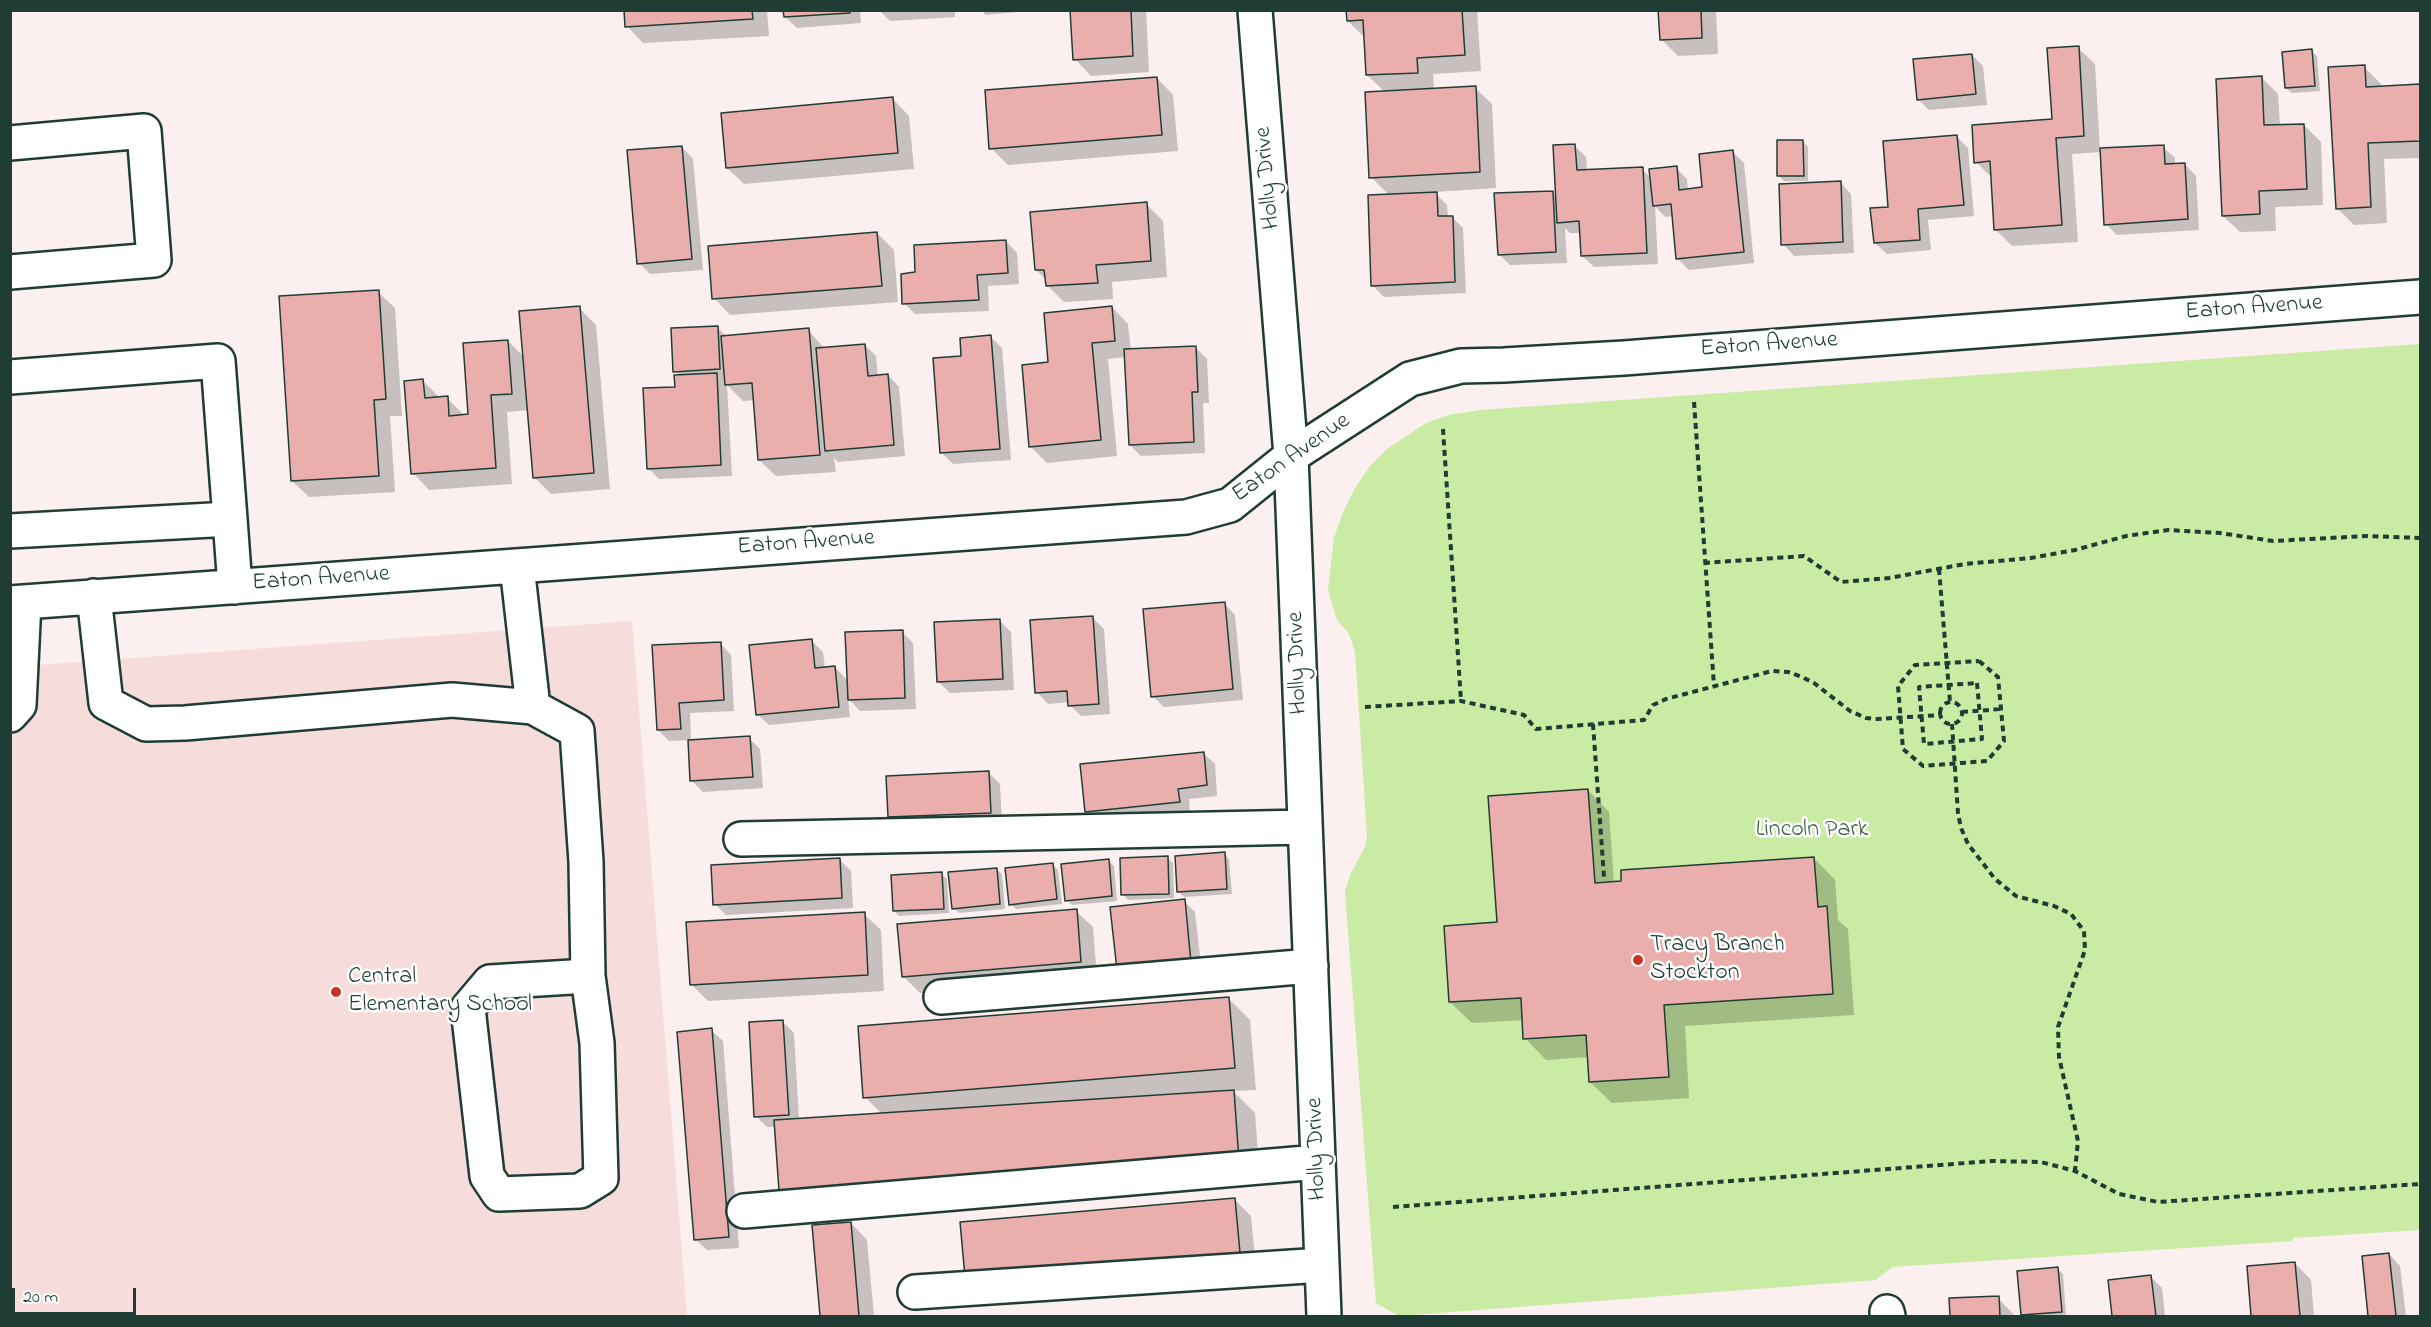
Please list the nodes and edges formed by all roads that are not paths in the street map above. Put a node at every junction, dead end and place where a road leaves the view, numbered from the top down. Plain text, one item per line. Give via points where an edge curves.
1 (1255, 10) edge
2 (10, 143) edge
3 (10, 272) edge
4 (2421, 297) edge
5 (10, 376) edge
6 (1291, 456) junction
7 (230, 519) junction
8 (10, 531) edge
9 (517, 566) junction
10 (235, 587) junction
11 (94, 597) junction
12 (17, 603) edge
13 (533, 707) junction
14 (10, 715) edge
15 (1305, 827) junction
16 (741, 839) dead end
17 (1311, 966) junction
18 (588, 976) junction
19 (941, 996) dead end
20 (1318, 1162) junction
21 (744, 1211) dead end
22 (1322, 1265) junction
23 (915, 1292) dead end
24 (1324, 1317) edge

1 - 6 street, Holly Drive
2 - 3 street via 144,131 154,260
4 - 6 street, Eaton Avenue via 1624,358 1461,366 1410,380
5 - 7 street via 218,361
6 - 9 street, Eaton Avenue via 1230,505 1186,517
6 - 15 street, Holly Drive
7 - 8 street
7 - 10 street
9 - 10 street, Eaton Avenue
9 - 13 street
10 - 11 street, Eaton Avenue
11 - 12 street, Eaton Avenue
11 - 13 street via 106,703 146,724 452,700
12 - 14 street via 19,705
13 - 18 street via 577,731 586,862
15 - 16 street
15 - 17 street, Holly Drive
17 - 19 street
17 - 20 street, Holly Drive
18 - 18 street via 489,982 468,1008 487,1176 499,1194 580,1191 601,1178 597,1043
20 - 21 street
20 - 22 street, Holly Drive
22 - 23 street
22 - 24 street, Holly Drive

